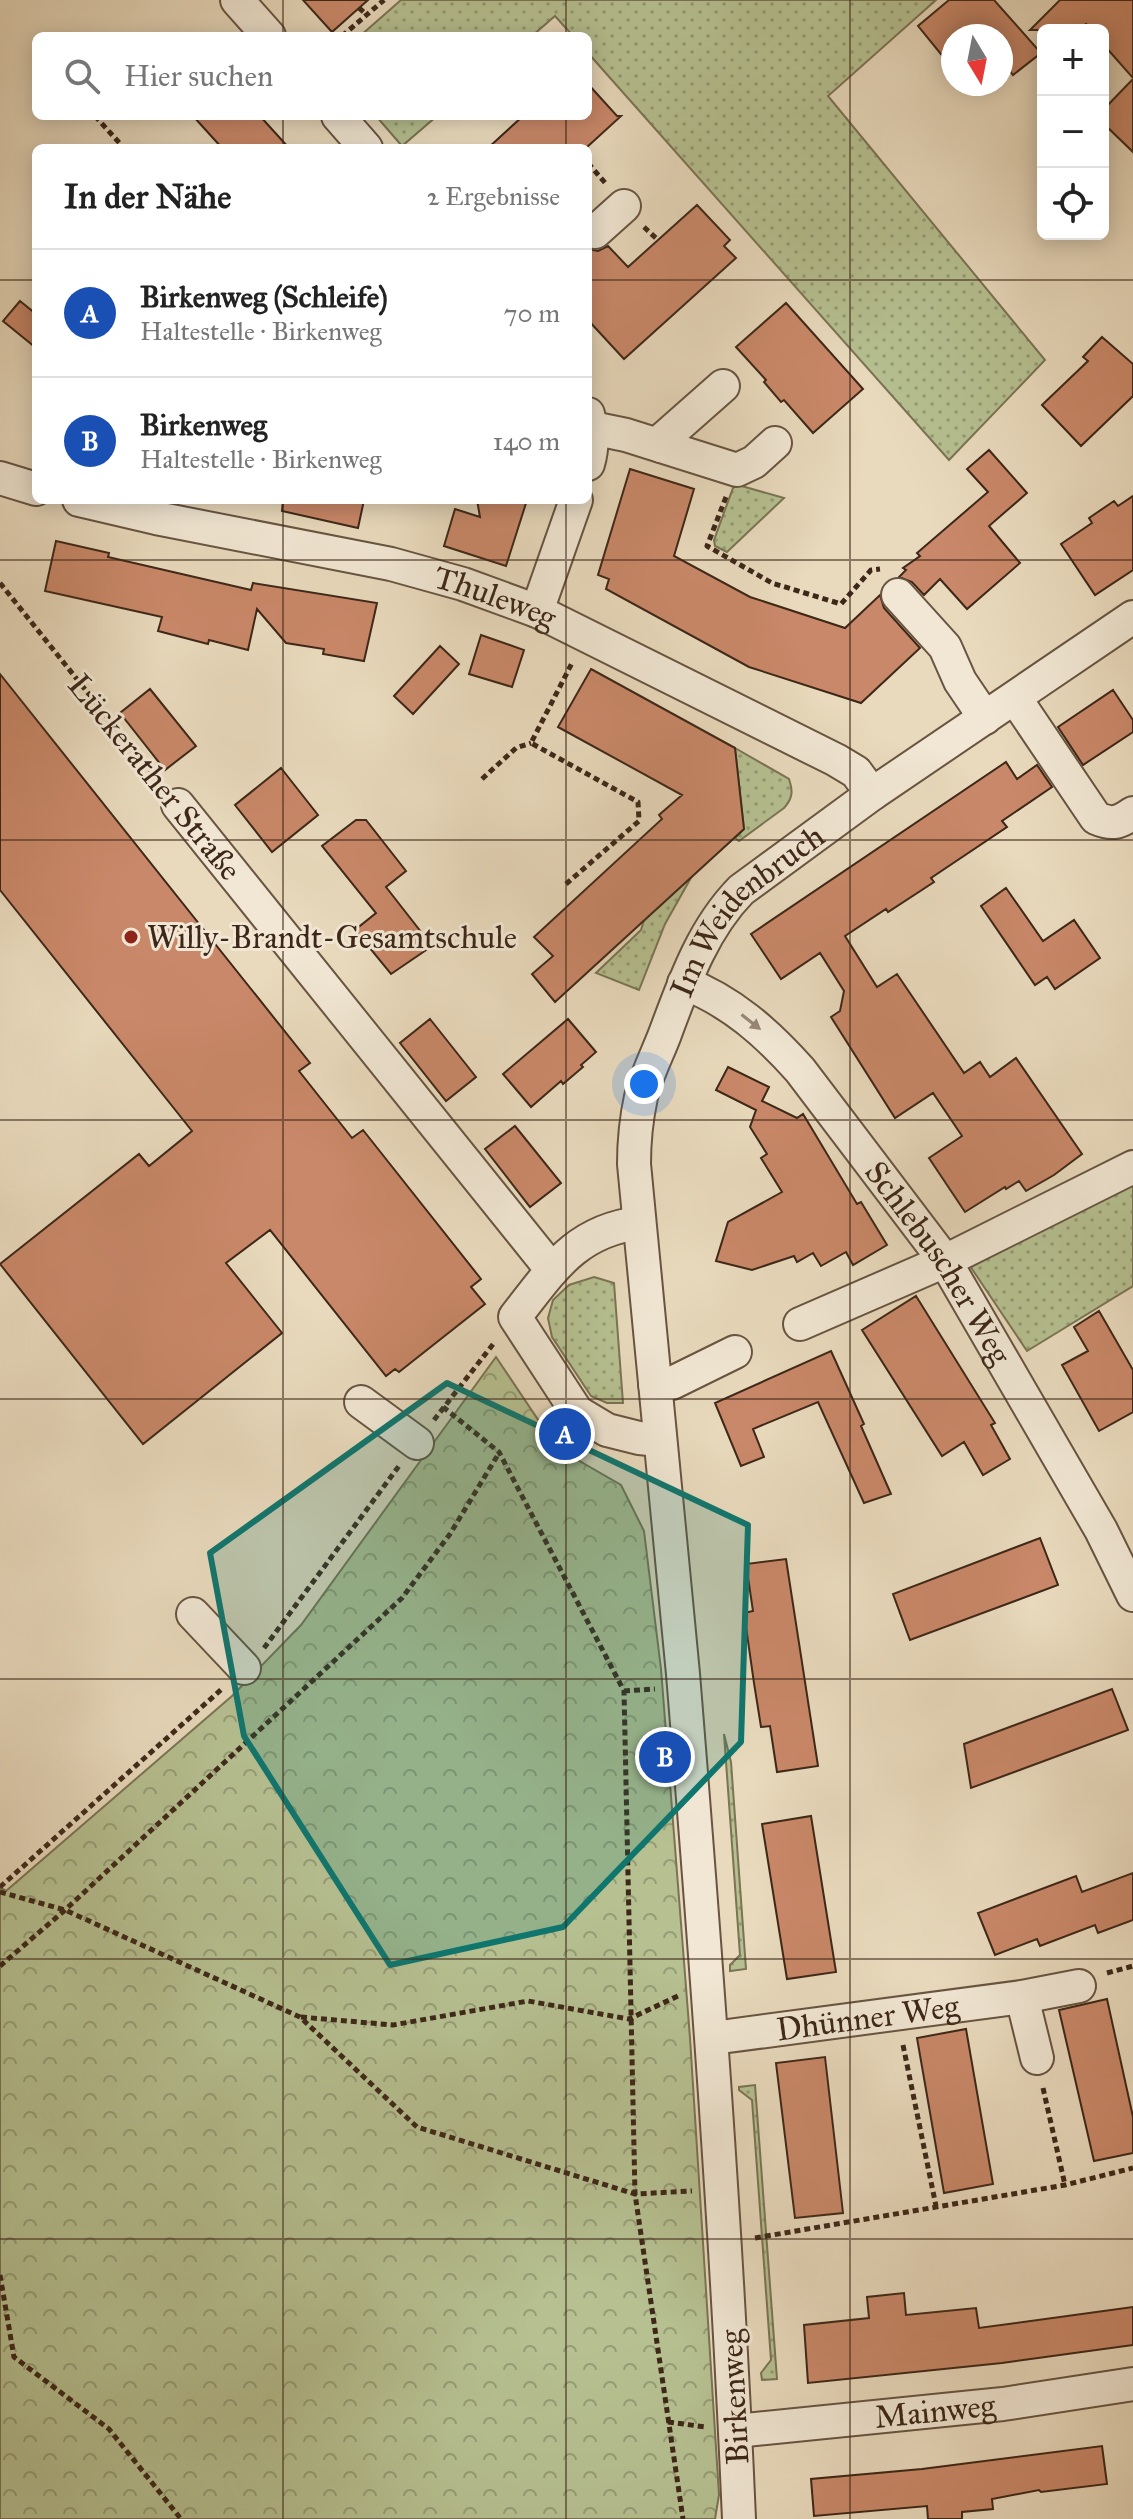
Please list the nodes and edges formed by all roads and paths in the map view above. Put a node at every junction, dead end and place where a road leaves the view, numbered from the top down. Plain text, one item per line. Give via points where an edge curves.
1 (237, 0) edge
2 (384, 0) edge
3 (359, 8) dead end
4 (367, 15) junction
5 (265, 32) edge
6 (347, 32) edge
7 (99, 120) edge
8 (342, 120) edge
9 (120, 144) edge
10 (362, 144) edge
11 (624, 206) dead end
12 (595, 232) dead end
13 (723, 386) dead end
14 (592, 422) edge
15 (775, 443) dead end
16 (661, 446) junction
17 (737, 470) junction
18 (0, 478) edge
19 (32, 488) edge
20 (98, 504) edge
21 (575, 504) edge
22 (890, 582) joint
23 (0, 583) edge
24 (537, 611) junction
25 (1133, 617) edge
26 (586, 635) junction
27 (1015, 698) junction
28 (985, 718) junction
29 (531, 743) junction
30 (482, 779) dead end
31 (872, 794) junction
32 (178, 805) joint
33 (1133, 813) edge
34 (566, 884) dead end
35 (684, 983) junction
36 (1133, 1167) edge
37 (639, 1223) junction
38 (945, 1261) junction
39 (552, 1270) junction
40 (515, 1317) junction
41 (800, 1324) dead end
42 (735, 1352) dead end
43 (655, 1384) junction
44 (361, 1402) dead end
45 (443, 1407) junction
46 (660, 1440) junction
47 (417, 1443) junction
48 (499, 1452) junction
49 (1133, 1595) edge
50 (193, 1614) dead end
51 (244, 1668) junction
52 (0, 1890) edge
53 (65, 1910) junction
54 (0, 1966) edge
55 (1079, 1986) dead end
56 (709, 1992) junction
57 (1022, 1997) junction
58 (896, 2013) junction
59 (300, 2017) junction
60 (629, 2019) junction
61 (713, 2038) junction
62 (1037, 2058) joint
63 (1133, 2168) edge
64 (1065, 2185) junction
65 (723, 2189) junction
66 (635, 2194) junction
67 (936, 2206) junction
68 (726, 2243) junction
69 (0, 2275) edge
70 (1133, 2384) edge
71 (736, 2431) junction
72 (181, 2519) edge
73 (683, 2519) edge
74 (739, 2519) edge

1 - 5 street
2 - 4 path
3 - 4 path
4 - 6 path
7 - 9 path
8 - 10 street
11 - 12 street
13 - 16 street
14 - 16 street
15 - 17 street
16 - 17 street
17 - 22 path via 707,546 772,583 841,604 871,570
18 - 19 street
20 - 24 street, Thuleweg via 427,573
21 - 24 street
22 - 28 street via 945,647
23 - 32 path, Lückerather Straße
24 - 26 street, Thuleweg
25 - 27 street, Im Weidenbruch
26 - 29 path
26 - 31 street, Thuleweg via 836,760 856,772
27 - 28 street, Im Weidenbruch
27 - 33 street via 1096,818 1120,823
28 - 31 street, Im Weidenbruch
29 - 30 path via 516,748
29 - 34 path via 638,802 639,821
31 - 35 street, Im Weidenbruch via 741,890 707,932
32 - 39 street, Lückerather Straße
35 - 37 street, Im Weidenbruch via 636,1120
35 -> 38 street, Schlebuscher Weg via 750,1020 777,1045
36 - 38 street
37 - 39 street via 600,1231
37 - 43 street, Birkenweg
38 - 41 street
38 - 49 street, Schlebuscher Weg
39 - 40 street
40 - 45 path
40 - 46 street via 577,1412 607,1430
42 - 43 street via 672,1383
43 - 46 street, Birkenweg
44 - 47 street
45 - 47 path
45 - 48 path
46 - 56 street, Birkenweg
47 - 51 path via 266,1646
48 - 53 path via 450,1534 402,1598
48 - 60 path via 624,1691
50 - 51 street
51 - 52 path
52 - 53 path
53 - 54 path
53 - 59 path
55 - 57 street, Dhünner Weg
56 - 60 path via 681,1995
56 - 61 street, Birkenweg
57 - 58 street, Dhünner Weg
57 - 62 street
58 - 61 street, Dhünner Weg
58 - 67 path
59 - 60 path via 393,2025 528,2001
59 - 66 path via 417,2127
60 - 66 path
61 - 65 street, Birkenweg
62 - 64 path
63 - 64 path
64 - 67 path
65 - 66 path
65 - 68 street, Birkenweg
66 - 73 path
67 - 68 path
68 - 71 street, Birkenweg
69 - 72 path via 14,2357 109,2429
70 - 71 street, Mainweg via 1003,2404
71 - 74 street, Birkenweg

